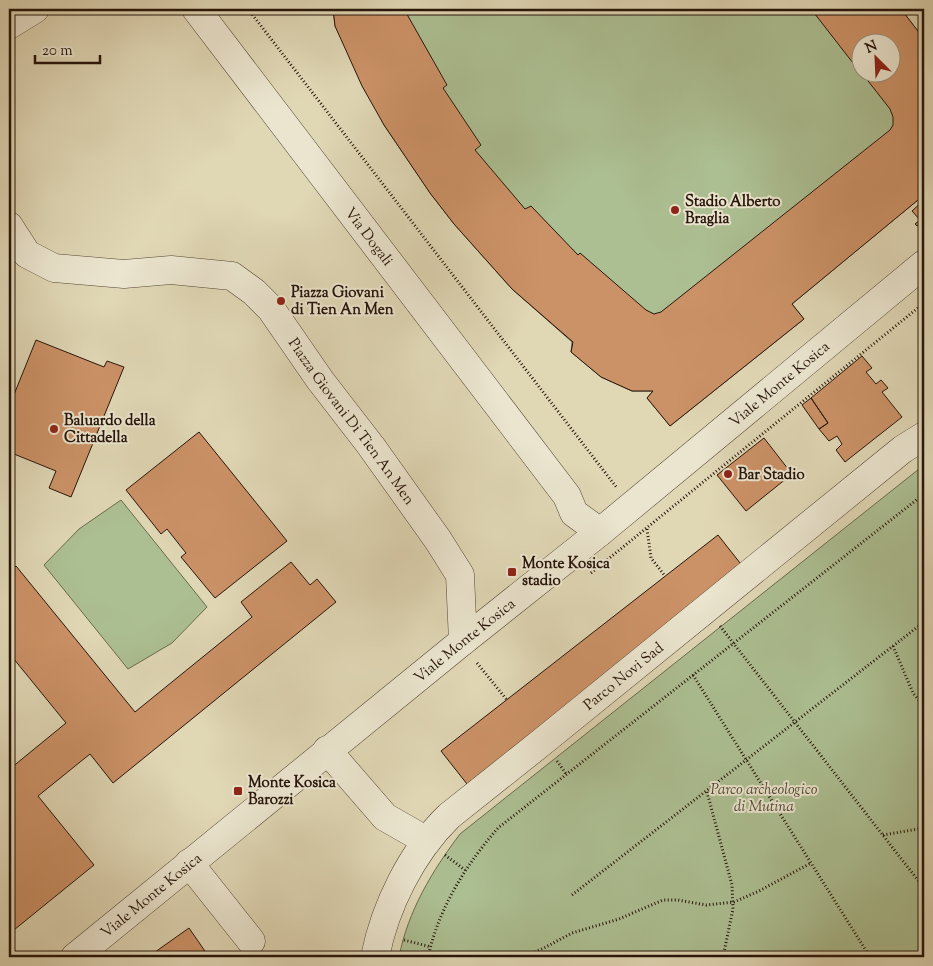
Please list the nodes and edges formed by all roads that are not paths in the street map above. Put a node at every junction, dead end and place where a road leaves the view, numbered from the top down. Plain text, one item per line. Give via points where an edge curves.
1 (35, 9) edge
2 (196, 9) edge
3 (9, 25) edge
4 (9, 226) edge
5 (924, 264) edge
6 (924, 281) edge
7 (924, 436) edge
8 (634, 510) junction
9 (600, 532) junction
10 (470, 652) junction
11 (331, 755) junction
12 (426, 841) junction
13 (193, 867) junction
14 (252, 941) dead end
15 (75, 957) edge
16 (93, 957) edge
17 (375, 957) edge

1 - 3 street
2 - 9 street, Via Dogali via 567,496 574,513
4 - 10 street, Piazza Giovani Di Tien An Men via 27,254 54,268 124,274 171,270 232,276 254,292 271,309 371,446 460,575
5 - 8 street, Viale Monte Kosica
6 - 8 street, Viale Monte Kosica
7 - 12 street, Parco Novi Sad via 449,816
8 - 9 street, Viale Monte Kosica
8 - 11 street, Viale Monte Kosica
9 - 10 street, Viale Monte Kosica
10 - 11 street, Viale Monte Kosica
11 - 12 street via 385,817
11 - 13 street, Viale Monte Kosica
12 - 17 street, Parco Novi Sad via 398,890
13 - 14 street
13 - 15 street, Viale Monte Kosica
13 - 16 street, Viale Monte Kosica

